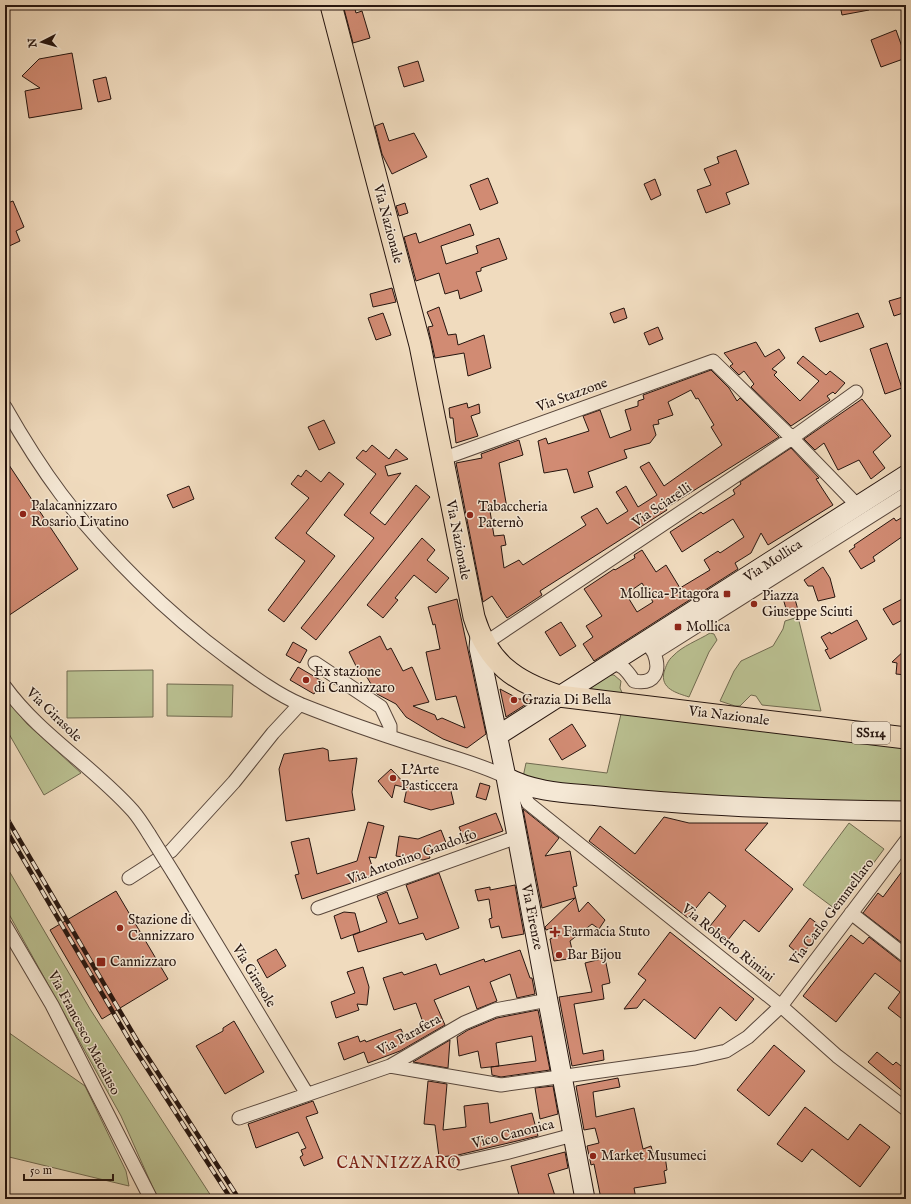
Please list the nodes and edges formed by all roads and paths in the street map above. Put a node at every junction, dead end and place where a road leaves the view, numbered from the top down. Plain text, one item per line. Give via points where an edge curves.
1 (331, 5) edge
2 (856, 392) dead end
3 (5, 407) edge
4 (792, 438) junction
5 (442, 459) junction
6 (906, 475) edge
7 (906, 494) edge
8 (858, 506) junction
9 (650, 647) junction
10 (486, 653) junction
11 (610, 663) junction
12 (315, 664) dead end
13 (5, 687) edge
14 (559, 696) junction
15 (300, 704) junction
16 (498, 736) junction
17 (390, 737) junction
18 (906, 738) edge
19 (512, 780) junction
20 (519, 802) junction
21 (906, 811) edge
22 (517, 837) junction
23 (906, 841) edge
24 (129, 878) dead end
25 (318, 908) dead end
26 (851, 914) junction
27 (5, 925) edge
28 (906, 956) edge
29 (548, 1000) junction
30 (780, 1006) junction
31 (390, 1066) junction
32 (563, 1077) junction
33 (307, 1094) junction
34 (906, 1109) edge
35 (240, 1118) dead end
36 (573, 1135) junction
37 (130, 1159) junction
38 (460, 1163) dead end
39 (141, 1199) edge
40 (151, 1199) edge
41 (585, 1199) edge

1 - 5 main road, Via Nazionale via 420,345
2 - 4 street, Via Sciarelli
3 - 15 street via 60,494 92,533 162,605 206,642 254,677
4 - 5 street, Via Stazzone via 713,361
4 - 8 street
4 - 10 street, Via Sciarelli
5 - 10 main road, Via Nazionale via 468,589
6 - 8 street, Via Mollica
7 - 9 street via 792,566
8 - 9 street, Via Mollica
9 - 11 street, Via Mollica
9 - 11 street via 658,664 657,672 642,683 634,681 624,667
10 - 14 main road, Via Nazionale via 519,678
10 - 16 street, Via Firenze
11 - 14 street, Via Mollica
12 - 17 street via 381,707 390,726
13 - 33 street, Via Girasole, bridge via 38,725 133,811
14 - 16 street, Via Mollica
14 - 18 main road, Via Nazionale / SS114
15 - 17 street
15 - 24 street via 171,851
16 - 19 street, Via Firenze
17 - 19 street via 476,764
19 - 20 street, Via Firenze
19 - 21 street via 545,790 647,801 792,810
20 - 22 street, Via Firenze
20 - 30 street, Via Roberto Rimini
22 - 25 street, Via Antonino Gandolfo
22 - 29 street, Via Firenze
23 - 26 street, Via Carlo Gemmellaro
26 - 28 street
26 - 30 street, Via Carlo Gemmellaro
27 - 37 street, Via Francesco Macaluso via 52,1005
29 - 31 street, Via Parafera via 495,1010 464,1023
29 - 32 street, Via Firenze
30 - 32 street, Via Carlo Gemmellaro via 748,1037 726,1051 695,1058
30 - 34 street, Via Roberto Rimini via 837,1056
31 - 32 street, Via Carlo Gemmellaro via 501,1085
31 - 33 street, Via Parafera
32 - 36 street, Via Firenze
33 - 35 street, Via Parafera
36 - 38 street, Vico Canonica
36 - 41 street, Via Firenze
37 - 39 street
37 - 40 street

